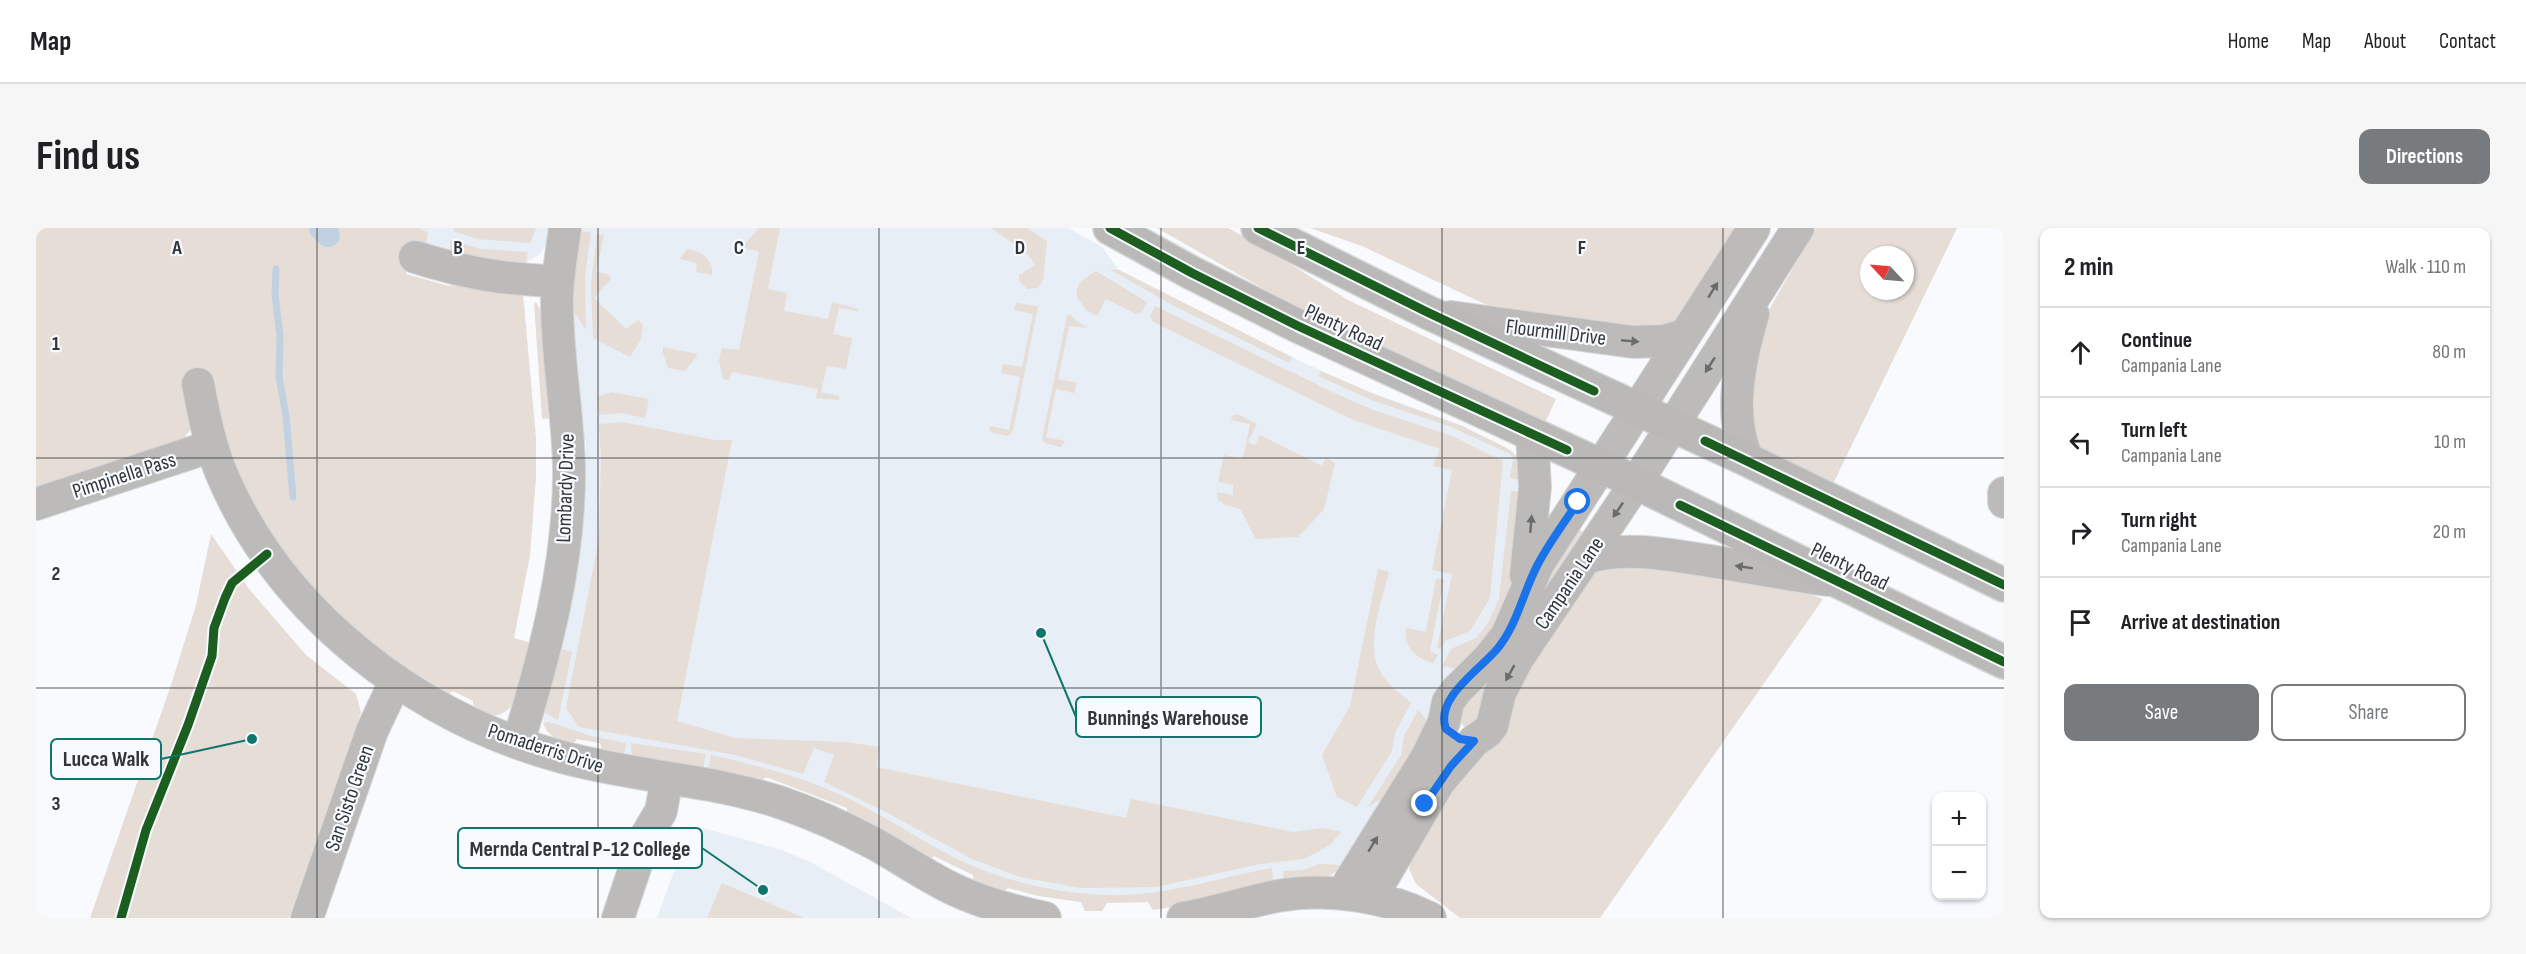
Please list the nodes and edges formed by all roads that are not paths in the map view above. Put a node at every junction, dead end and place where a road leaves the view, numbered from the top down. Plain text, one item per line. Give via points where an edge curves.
1 (566, 228) edge
2 (1110, 228) edge
3 (1258, 228) edge
4 (1754, 228) edge
5 (1798, 228) edge
6 (415, 257) dead end
7 (558, 281) junction
8 (1762, 284) junction
9 (1427, 312) junction
10 (1684, 335) junction
11 (198, 384) dead end
12 (1637, 410) junction
13 (1672, 425) junction
14 (1532, 435) junction
15 (212, 446) junction
16 (1748, 460) junction
17 (1602, 466) junction
18 (1636, 483) junction
19 (2004, 493) edge
20 (2004, 502) edge
21 (36, 504) edge
22 (1586, 558) junction
23 (1843, 583) junction
24 (2004, 585) edge
25 (1522, 603) junction
26 (2004, 662) edge
27 (396, 680) junction
28 (1444, 722) junction
29 (1474, 741) junction
30 (518, 743) junction
31 (658, 777) junction
32 (1357, 896) junction
33 (307, 918) edge
34 (618, 918) edge
35 (1045, 918) edge
36 (1183, 918) edge
37 (1431, 918) edge

1 - 7 street, Lombardy Drive
2 - 14 highway, Plenty Road via 1245,299
3 - 9 highway
10 -> 4 street
5 - 8 street
6 - 7 street via 490,277
7 - 30 street, Lombardy Drive via 558,326 568,430 568,512 549,629
8 -> 13 street
8 - 16 street via 1744,346 1738,404 1739,438
9 -> 10 street, Flourmill Drive via 1634,342 1665,341
9 - 12 highway
10 - 12 street
11 - 15 street, Pomaderris Drive
12 - 13 highway
12 - 17 street, Campania Lane
13 - 16 highway
13 - 18 street, Campania Lane
14 - 17 highway, Plenty Road
25 -> 14 street via 1534,487
15 - 21 street, Pimpinella Pass
15 - 27 street, Pomaderris Drive via 235,501 280,570 331,628
16 - 24 highway
17 - 18 highway, Plenty Road
17 - 25 street, Campania Lane via 1538,564
18 -> 22 street, Campania Lane
18 - 23 highway, Plenty Road
19 - 20 street
23 -> 22 street via 1634,552
22 -> 29 street, Campania Lane via 1511,671 1500,693 1492,726
23 - 26 highway, Plenty Road
25 - 28 street, Campania Lane via 1500,646 1448,702
27 - 30 street, Pomaderris Drive via 466,721
27 - 33 street, San Sisto Green via 372,731
28 - 29 street via 1453,735
32 -> 28 street, Campania Lane
29 - 32 street, Campania Lane via 1451,766
30 - 31 street, Pomaderris Drive via 595,766
31 - 34 street via 661,811 645,838
31 - 35 street, Pomaderris Drive via 721,786 786,805 846,829 950,888
32 - 36 street via 1280,896
32 - 37 street

